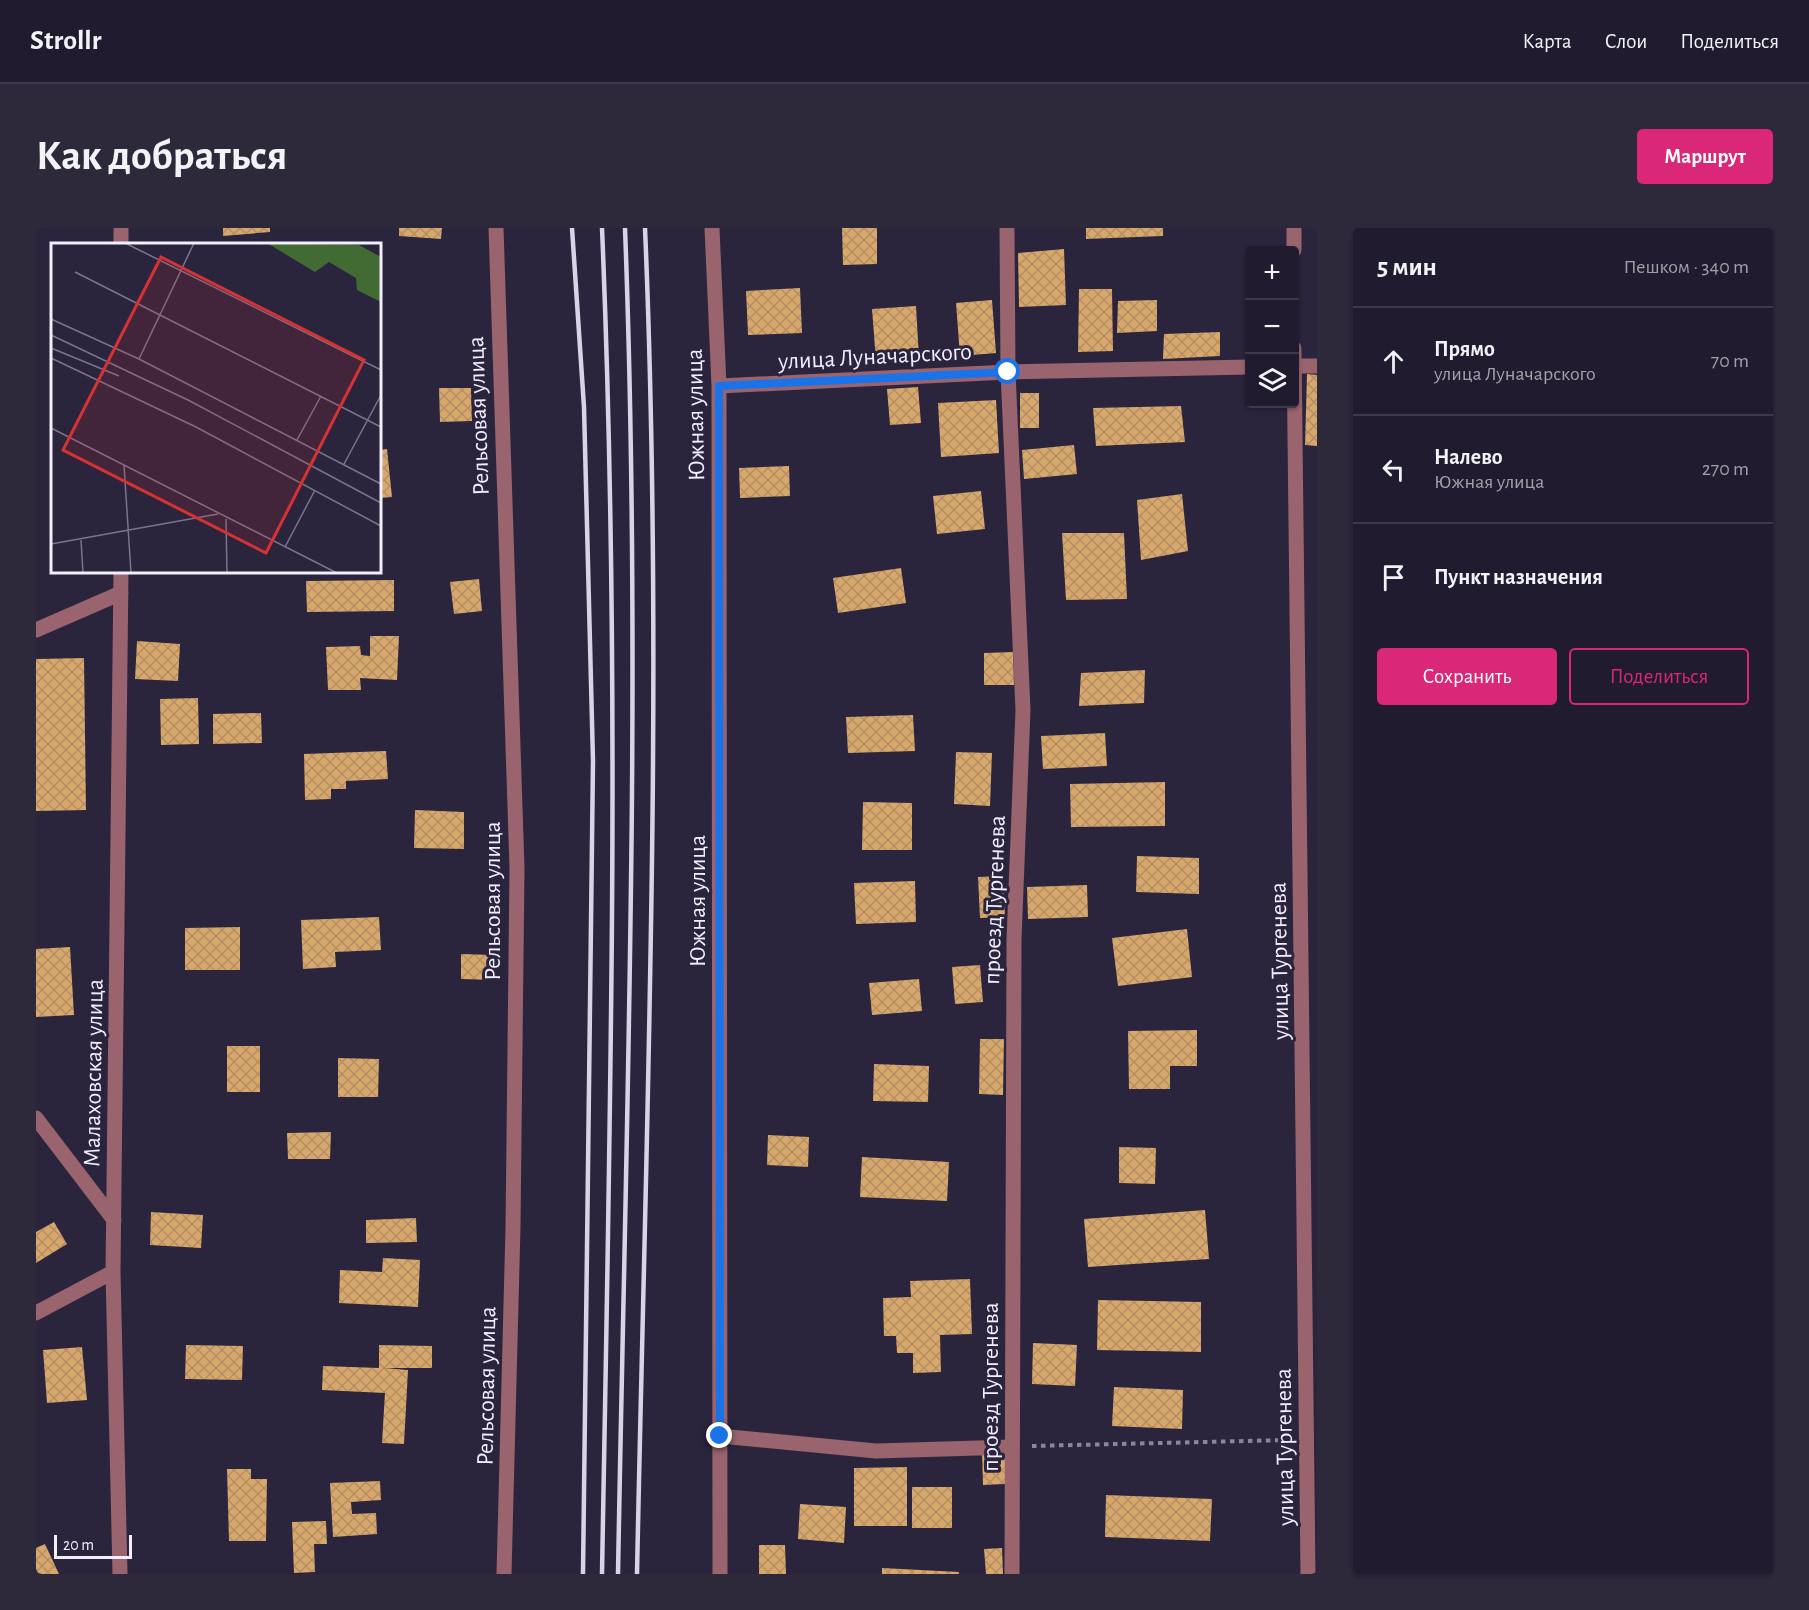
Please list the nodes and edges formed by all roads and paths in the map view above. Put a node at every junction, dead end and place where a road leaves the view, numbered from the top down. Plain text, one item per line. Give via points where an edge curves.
1 (496, 228) edge
2 (712, 228) edge
3 (1007, 228) edge
4 (1294, 228) edge
5 (1294, 246) edge
6 (1299, 366) edge
7 (1317, 366) edge
8 (1245, 367) edge
9 (1008, 372) junction
10 (719, 386) junction
11 (1295, 408) edge
12 (121, 573) edge
13 (121, 593) junction
14 (36, 630) edge
15 (36, 1118) edge
16 (114, 1220) junction
17 (113, 1272) junction
18 (36, 1313) edge
19 (720, 1436) junction
20 (1307, 1440) junction
21 (1012, 1447) junction
22 (120, 1574) edge
23 (504, 1574) edge
24 (720, 1574) edge
25 (1012, 1574) edge
26 (1308, 1574) edge

1 - 23 street, Рельсовая улица via 517,868
2 - 10 street, Южная улица
3 - 9 street, проезд Тургенева
4 - 5 street
6 - 7 street
8 - 9 street, улица Луначарского
9 - 10 street, улица Луначарского
9 - 21 street, проезд Тургенева via 1023,710 1014,940
10 - 19 street, Южная улица
11 - 20 street, улица Тургенева
12 - 13 street, Малаховская улица
13 - 14 street
13 - 16 street, Малаховская улица
15 - 16 street
16 - 17 street, Малаховская улица
17 - 18 street
17 - 22 street, Малаховская улица
19 - 21 street via 876,1451
19 - 24 street, Южная улица
20 - 21 path
20 - 26 street, улица Тургенева
21 - 25 street, проезд Тургенева

